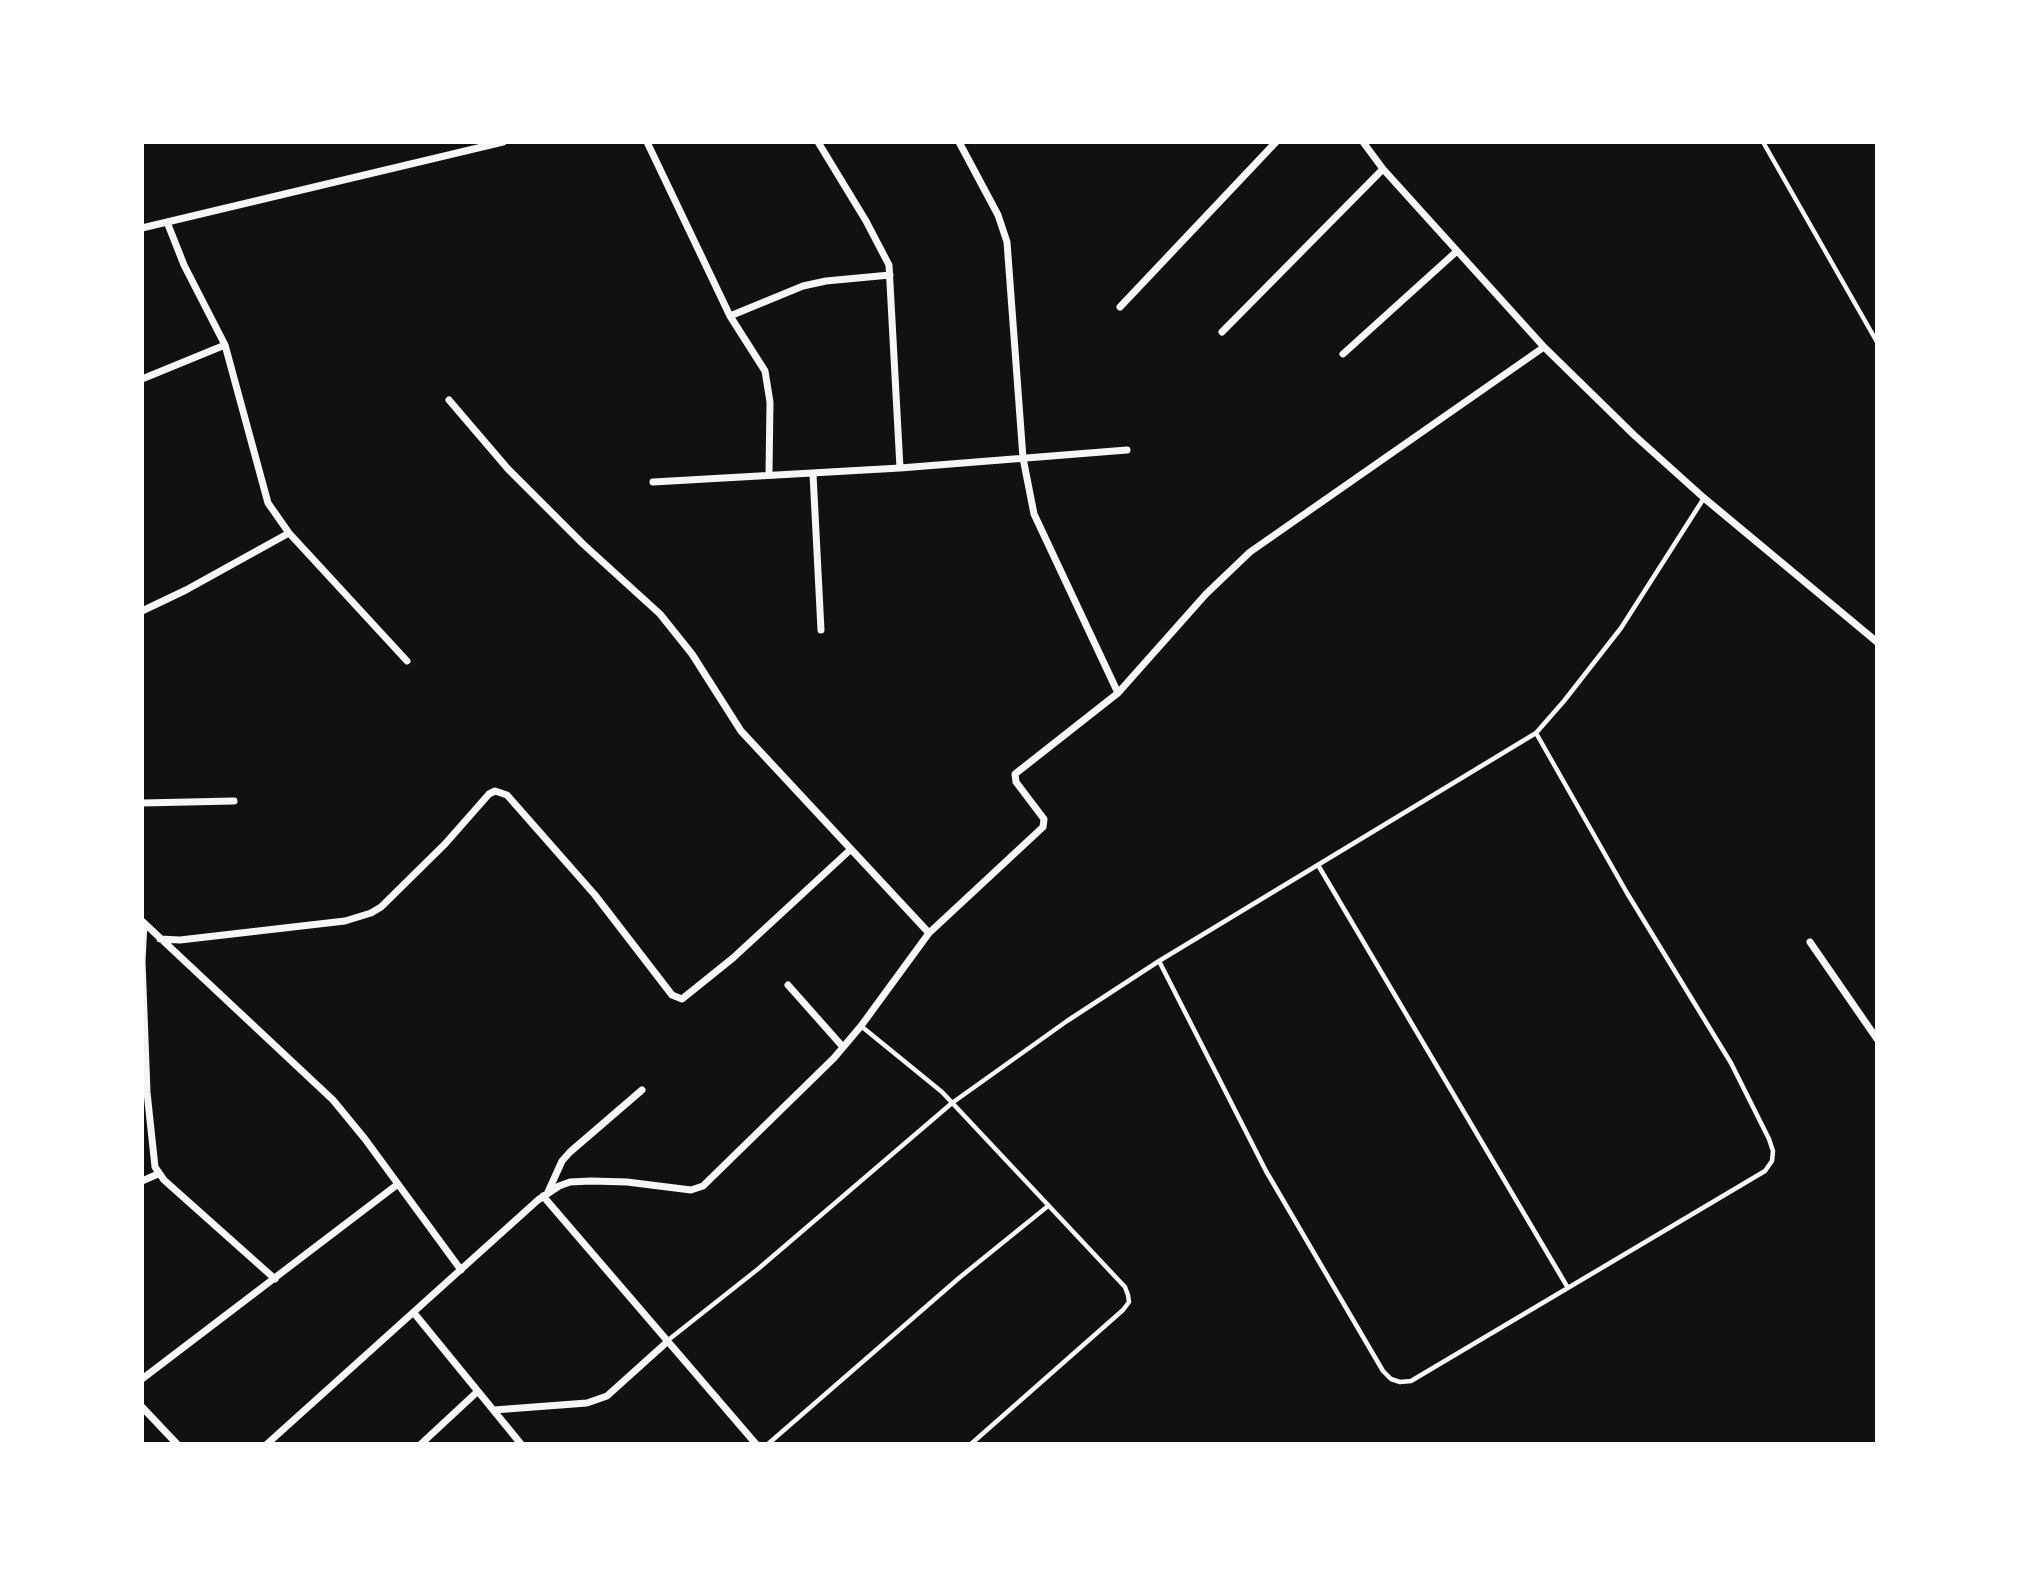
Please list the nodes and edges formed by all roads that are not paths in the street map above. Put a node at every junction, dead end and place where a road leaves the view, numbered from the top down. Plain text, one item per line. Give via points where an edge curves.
1 (503, 142) edge
2 (647, 142) edge
3 (818, 142) edge
4 (959, 142) edge
5 (1276, 142) edge
6 (1363, 142) edge
7 (1763, 142) edge
8 (1383, 169) junction
9 (167, 222) junction
10 (142, 228) edge
11 (1457, 251) junction
12 (890, 275) junction
13 (1120, 307) dead end
14 (730, 316) junction
15 (1222, 332) dead end
16 (1877, 342) edge
17 (225, 345) junction
18 (1544, 347) junction
19 (1343, 354) dead end
20 (142, 379) edge
21 (449, 400) dead end
22 (1127, 450) dead end
23 (1023, 458) junction
24 (901, 468) junction
25 (769, 474) junction
26 (813, 474) junction
27 (653, 482) dead end
28 (1704, 498) junction
29 (289, 533) junction
30 (142, 611) edge
31 (821, 630) dead end
32 (1877, 642) edge
33 (407, 661) dead end
34 (1118, 693) junction
35 (1536, 733) junction
36 (234, 801) dead end
37 (142, 803) edge
38 (850, 850) junction
39 (1318, 865) junction
40 (143, 922) edge
41 (929, 933) junction
42 (160, 939) junction
43 (1810, 942) dead end
44 (1159, 961) junction
45 (788, 985) dead end
46 (861, 1026) junction
47 (1877, 1039) edge
48 (844, 1047) junction
49 (642, 1090) dead end
50 (952, 1103) junction
51 (158, 1174) junction
52 (142, 1181) edge
53 (398, 1184) junction
54 (545, 1194) junction
55 (1048, 1206) junction
56 (461, 1269) junction
57 (275, 1279) junction
58 (1568, 1288) junction
59 (414, 1313) junction
60 (667, 1342) junction
61 (142, 1379) edge
62 (477, 1392) junction
63 (142, 1407) edge
64 (494, 1410) junction
65 (177, 1444) edge
66 (267, 1444) edge
67 (421, 1444) edge
68 (521, 1444) edge
69 (757, 1444) edge
70 (768, 1444) edge
71 (971, 1444) edge

1 - 9 street
2 - 14 street
3 - 12 street via 876,240
4 - 23 street via 998,215 1007,242
5 - 13 street
6 - 8 street
7 - 16 lane
8 - 11 street
8 - 15 street
9 - 10 street
9 - 17 street
11 - 18 street
11 - 19 street
12 - 14 street via 803,286
12 - 24 street
14 - 25 street via 766,379
17 - 20 street
17 - 29 street via 264,492
18 - 28 street
18 - 34 street via 1250,552
21 - 38 street via 517,479 660,614 692,654 741,731
22 - 23 street
23 - 24 street
23 - 34 street via 1034,514
24 - 26 street
25 - 26 street
25 - 27 street
26 - 31 street
28 - 32 street
28 - 35 lane via 1621,628
29 - 30 street
29 - 33 street
34 - 41 street via 1015,774 1045,824
35 - 39 lane
35 - 58 lane via 1731,1063 1773,1151 1765,1171
36 - 37 street
38 - 41 street
38 - 42 street via 682,999 672,995 507,795 495,791 371,913 345,921
39 - 44 lane
39 - 58 lane
40 - 42 street
40 - 51 street via 147,1092
41 - 46 street
42 - 53 street via 333,1100
43 - 47 street
44 - 50 lane
44 - 58 lane via 1266,1171 1391,1379 1411,1381
45 - 48 street
46 - 48 street
46 - 50 lane
48 - 54 street via 703,1185 691,1190 627,1182 570,1182
49 - 54 street via 570,1152
50 - 55 lane
50 - 60 lane
51 - 52 street
51 - 57 street
53 - 56 street
53 - 57 street
54 - 56 street
54 - 60 street
55 - 70 lane
55 - 71 lane via 1125,1287 1129,1302
56 - 59 street
57 - 61 street
59 - 62 street
59 - 66 street
60 - 64 street via 607,1396 587,1403
60 - 69 street
62 - 64 street
62 - 67 street
63 - 65 street
64 - 68 street

